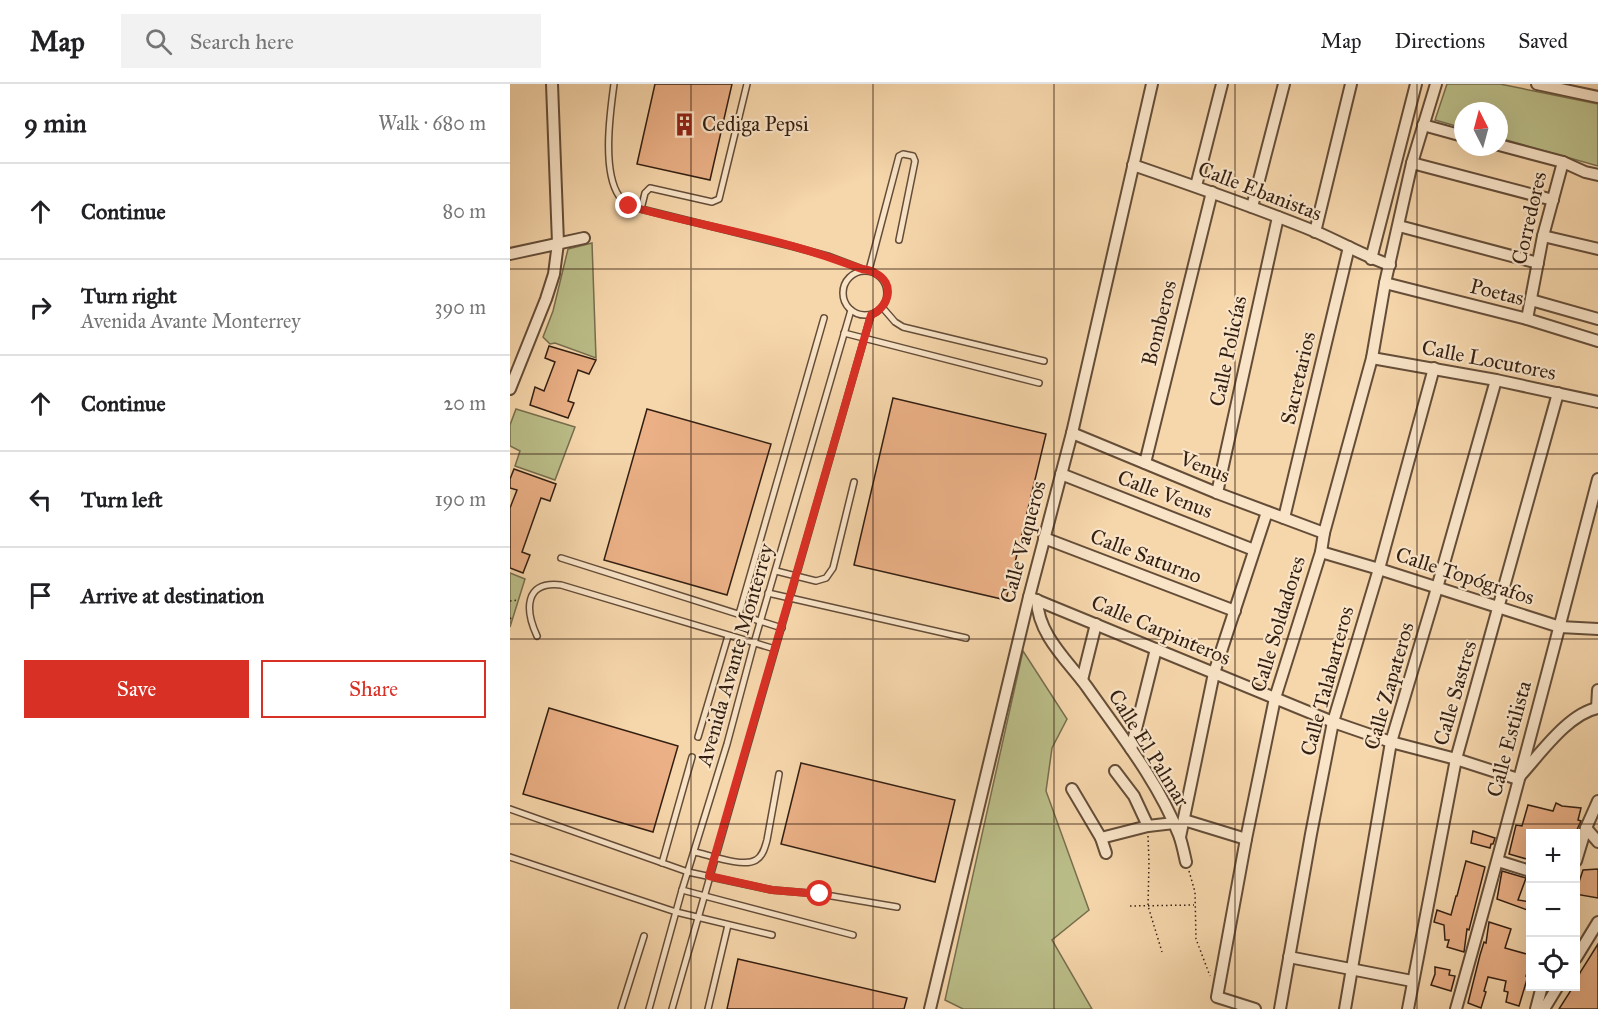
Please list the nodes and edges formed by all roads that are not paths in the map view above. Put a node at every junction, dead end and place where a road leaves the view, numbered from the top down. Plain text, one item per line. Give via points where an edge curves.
1 (552, 84) edge
2 (614, 84) edge
3 (747, 84) edge
4 (1152, 84) edge
5 (1222, 84) edge
6 (1284, 84) edge
7 (1351, 84) edge
8 (1416, 84) edge
9 (1436, 84) edge
10 (1537, 84) edge
11 (1598, 97) edge
12 (1423, 125) junction
13 (1454, 134) edge
14 (1508, 147) edge
15 (1563, 162) junction
16 (1412, 163) junction
17 (1133, 165) junction
18 (1598, 175) edge
19 (1196, 186) junction
20 (1212, 192) junction
21 (1553, 200) junction
22 (1252, 207) junction
23 (642, 209) junction
24 (1278, 217) junction
25 (1399, 226) junction
26 (1315, 232) junction
27 (1543, 236) junction
28 (584, 238) dead end
29 (899, 240) dead end
30 (558, 243) junction
31 (1349, 247) junction
32 (1598, 249) edge
33 (510, 254) edge
34 (1371, 258) junction
35 (1538, 263) junction
36 (1389, 265) junction
37 (867, 270) junction
38 (1385, 284) junction
39 (1531, 300) junction
40 (882, 308) junction
41 (851, 310) junction
42 (871, 315) junction
43 (824, 318) dead end
44 (1598, 319) edge
45 (1527, 320) junction
46 (844, 333) junction
47 (864, 338) junction
48 (1598, 341) edge
49 (1372, 358) junction
50 (1044, 361) dead end
51 (1434, 368) junction
52 (1496, 380) junction
53 (1039, 383) dead end
54 (510, 389) edge
55 (1558, 393) junction
56 (1598, 402) edge
57 (1072, 433) junction
58 (1145, 464) junction
59 (1061, 474) junction
60 (1598, 479) edge
61 (854, 482) dead end
62 (1217, 493) junction
63 (1267, 512) junction
64 (1284, 518) junction
65 (1324, 533) junction
66 (1044, 538) junction
67 (1254, 550) junction
68 (1321, 552) junction
69 (561, 558) dead end
70 (1379, 569) junction
71 (776, 571) junction
72 (796, 576) junction
73 (1437, 588) junction
74 (768, 593) junction
75 (790, 598) junction
76 (1033, 599) junction
77 (1499, 608) junction
78 (1235, 610) junction
79 (739, 614) junction
80 (761, 621) junction
81 (1096, 624) junction
82 (1560, 627) junction
83 (782, 628) junction
84 (1598, 629) edge
85 (537, 636) dead end
86 (728, 636) junction
87 (966, 638) dead end
88 (754, 643) junction
89 (775, 649) junction
90 (1156, 649) junction
91 (1214, 674) junction
92 (1082, 680) junction
93 (1598, 690) edge
94 (1275, 698) junction
95 (1597, 708) edge
96 (1333, 722) junction
97 (698, 736) dead end
98 (1391, 742) junction
99 (1131, 749) junction
100 (692, 757) dead end
101 (1456, 759) junction
102 (1115, 771) dead end
103 (779, 774) dead end
104 (1518, 779) junction
105 (1072, 789) dead end
106 (1598, 801) edge
107 (510, 809) edge
108 (1179, 821) junction
109 (1148, 826) junction
110 (1586, 828) junction
111 (1101, 838) junction
112 (1246, 839) junction
113 (1598, 842) edge
114 (1580, 846) edge
115 (695, 852) junction
116 (1106, 853) dead end
117 (510, 857) edge
118 (715, 857) junction
119 (1498, 861) junction
120 (1186, 862) road end
121 (662, 863) junction
122 (1526, 870) edge
123 (688, 872) junction
124 (709, 876) junction
125 (682, 890) junction
126 (704, 896) junction
127 (897, 907) dead end
128 (676, 912) junction
129 (698, 918) junction
130 (1598, 922) edge
131 (728, 925) junction
132 (772, 935) dead end
133 (853, 935) dead end
134 (644, 936) dead end
135 (1580, 950) edge
136 (1289, 957) junction
137 (1352, 970) junction
138 (1412, 981) junction
139 (1541, 991) edge
140 (1555, 991) edge
141 (621, 1009) edge
142 (649, 1009) edge
143 (672, 1009) edge
144 (708, 1009) edge
145 (930, 1009) edge
146 (1255, 1009) edge
147 (1280, 1009) edge
148 (1345, 1009) edge
149 (1408, 1009) edge
150 (1456, 1009) edge
151 (1536, 1009) edge
152 (1544, 1009) edge

1 - 30 street
2 - 23 lane via 610,171 619,196 629,206
3 - 23 lane via 719,199 712,202 650,188
4 - 17 street, Calle Vaqueros
5 - 19 street
6 - 22 street
7 - 26 street
8 - 34 street
9 - 12 street, Calle Soldadores
10 - 11 street
12 - 13 street
12 - 16 street, Calle Soldadores
14 - 15 street
15 - 18 street
15 - 21 street, Corredores
16 - 21 street
16 - 25 street, Calle Soldadores
17 - 19 street, Calle Ebanistas
17 - 57 street, Calle Vaqueros
19 - 20 street, Calle Ebanistas
20 - 22 street, Calle Ebanistas
20 - 58 street, Bomberos
21 - 27 street, Corredores
22 - 24 street, Calle Ebanistas
23 - 37 lane via 828,256
24 - 26 street, Calle Ebanistas
24 - 62 street, Calle Policías
25 - 35 street
25 - 36 street, Calle Soldadores
26 - 31 street, Calle Ebanistas
27 - 32 street
27 - 35 street, Corredores
28 - 30 street
29 - 37 lane via 915,161 913,156 903,154 899,156
30 - 33 street
30 - 54 street via 554,274
31 - 34 street, Calle Ebanistas
31 - 64 street, Sacretarios
34 - 36 street
35 - 39 street, Corredores
36 - 38 street, Calle Soldadores
37 - 40 lane via 881,276 888,288
37 - 41 lane via 852,274 844,285 843,299
38 - 45 street, Poetas
38 - 49 street, Calle Soldadores
39 - 44 street
39 - 45 street, Corredores
40 - 42 lane
40 - 50 lane via 903,327
41 - 42 lane
41 - 46 lane, Avenida Avante Monterrey
42 - 47 lane, Avenida Avante Monterrey
43 - 79 lane
45 - 48 street, Poetas
46 - 47 lane
46 - 71 lane, Avenida Avante Monterrey
47 - 53 lane
47 - 72 lane, Avenida Avante Monterrey
49 - 51 street, Calle Locutores
49 - 65 street, Calle Soldadores
51 - 52 street, Calle Locutores
51 - 70 street, Calle Talabarteros
52 - 55 street, Calle Locutores
52 - 73 street, Calle Zapateros
55 - 56 street, Calle Locutores
55 - 77 street, Calle Sastres
57 - 58 street, Venus
57 - 59 street, Calle Vaqueros
58 - 62 street, Venus
59 - 66 street, Calle Vaqueros
59 - 67 street, Calle Venus
60 - 82 street, Calle Estilista
61 - 72 lane via 830,573 821,581
62 - 63 street, Venus
63 - 64 street, Venus
63 - 67 street
64 - 65 street, Venus
65 - 68 street, Calle Soldadores
66 - 76 street, Calle Vaqueros
66 - 78 street, Calle Saturno
67 - 78 street
68 - 70 street, Calle Topógrafos
68 - 94 street, Calle Soldadores
69 - 79 lane
70 - 73 street, Calle Topógrafos
70 - 96 street, Calle Talabarteros
71 - 72 lane
71 - 74 lane, Avenida Avante Monterrey
72 - 75 lane, Avenida Avante Monterrey
73 - 77 street, Calle Topógrafos
73 - 98 street, Calle Zapateros
74 - 75 lane
74 - 80 lane, Avenida Avante Monterrey
75 - 83 lane, Avenida Avante Monterrey
75 - 87 lane
76 - 81 street, Calle Carpinteros
76 - 92 street, Calle El Palmar via 1049,637
76 - 145 street, Calle Vaqueros
77 - 82 street, Calle Topógrafos
77 - 101 street, Calle Sastres
78 - 91 street
79 - 80 lane
80 - 83 lane
80 - 88 lane, Avenida Avante Monterrey
81 - 90 street, Calle Carpinteros
81 - 92 street
82 - 84 street, Calle Topógrafos
82 - 104 street, Calle Estilista
83 - 89 lane, Avenida Avante Monterrey
85 - 86 lane via 529,615 531,595 552,584
86 - 88 lane
86 - 97 lane
88 - 89 lane
88 - 115 lane, Avenida Avante Monterrey
89 - 118 lane, Avenida Avante Monterrey
90 - 91 street, Calle Carpinteros
90 - 99 street
91 - 94 street, Calle Carpinteros
91 - 108 street
92 - 99 street, Calle El Palmar
93 - 95 street
94 - 96 street, Calle Carpinteros
94 - 112 street, Calle Soldadores
95 - 104 street via 1569,724
96 - 98 street, Calle Carpinteros
96 - 136 street, Calle Talabarteros
98 - 101 street, Calle Carpinteros
98 - 137 street, Calle Zapateros
99 - 108 street, Calle El Palmar
100 - 121 lane
101 - 104 street, Calle Carpinteros
101 - 138 street, Calle Sastres
102 - 109 street via 1134,796
103 - 118 lane via 761,855 746,863
104 - 119 street, Calle Estilista
105 - 111 street
106 - 110 street
107 - 121 lane
108 - 109 street
108 - 112 street
108 - 120 street, Calle El Palmar
109 - 111 street
110 - 113 street
110 - 114 street
111 - 116 street
112 - 146 street, Calle Soldadores via 1217,997
115 - 118 lane
115 - 123 lane, Avenida Avante Monterrey
117 - 128 lane
118 - 124 lane, Avenida Avante Monterrey
119 - 122 street
119 - 150 street, Calle Estilista
121 - 123 lane
123 - 124 lane
123 - 125 lane, Avenida Avante Monterrey
124 - 126 lane, Avenida Avante Monterrey
124 - 127 lane via 772,890
125 - 126 lane
125 - 128 lane, Avenida Avante Monterrey
126 - 129 lane, Avenida Avante Monterrey
126 - 133 lane
128 - 129 lane
128 - 142 lane, Avenida Avante Monterrey
129 - 131 lane
129 - 143 lane, Avenida Avante Monterrey
130 - 135 street
131 - 132 lane
131 - 144 lane
134 - 141 lane
136 - 137 street
136 - 147 street, Calle Talabarteros
137 - 138 street
137 - 148 street, Calle Zapateros
138 - 149 street, Calle Sastres
139 - 151 street
140 - 152 street

